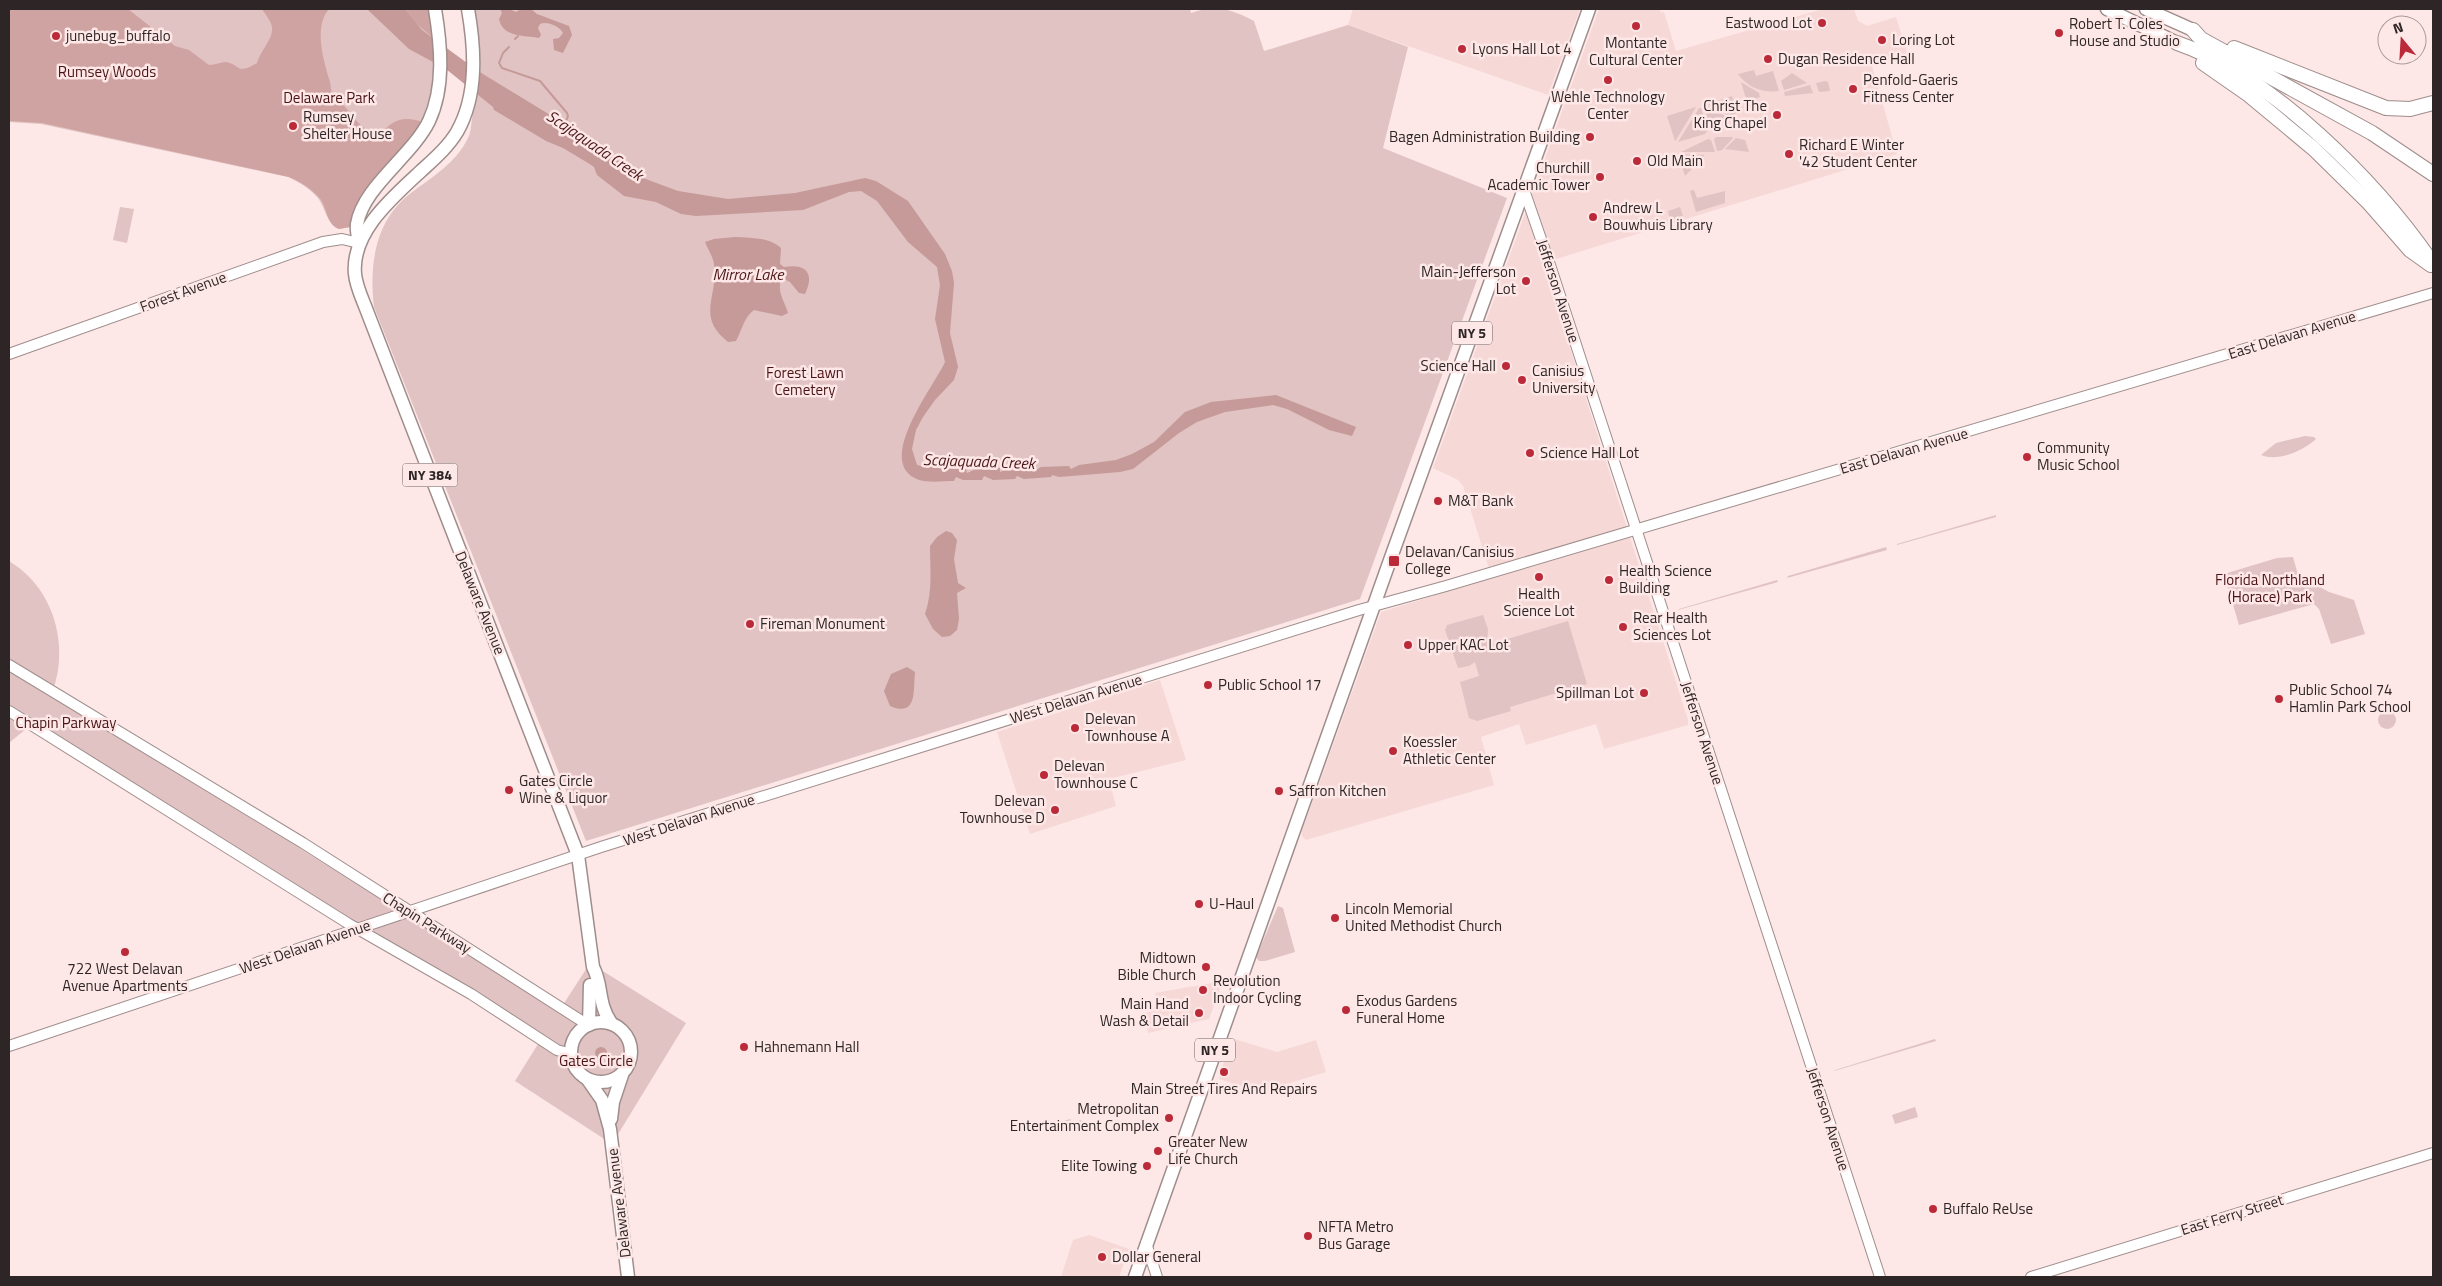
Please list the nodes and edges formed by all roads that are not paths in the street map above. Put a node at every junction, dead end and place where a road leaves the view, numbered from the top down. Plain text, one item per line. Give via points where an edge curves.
1 (436, 9) edge
2 (468, 9) edge
3 (1590, 9) edge
4 (2107, 9) edge
5 (2146, 9) edge
6 (2193, 30) junction
7 (2176, 43) junction
8 (2433, 103) edge
9 (2431, 173) edge
10 (1524, 190) junction
11 (359, 243) junction
12 (2433, 264) edge
13 (2432, 295) edge
14 (9, 354) edge
15 (1635, 530) junction
16 (1374, 607) junction
17 (9, 665) edge
18 (9, 711) edge
19 (578, 855) junction
20 (409, 912) junction
21 (358, 929) junction
22 (593, 967) junction
23 (612, 1024) junction
24 (588, 1025) junction
25 (9, 1046) edge
26 (571, 1054) junction
27 (622, 1075) junction
28 (588, 1080) junction
29 (610, 1129) junction
30 (2433, 1153) edge
31 (1146, 1243) junction
32 (628, 1277) edge
33 (1135, 1277) edge
34 (1156, 1277) edge
35 (1880, 1277) edge
36 (2031, 1277) edge

1 - 11 main road, Delaware Avenue / NY 384 via 440,76 434,106 422,135 364,207 357,226
2 - 11 main road, Delaware Avenue / NY 384 via 473,57 471,100 463,120 449,143 386,205
3 - 10 main road, NY 5
4 - 7 main road
5 - 6 main road
6 - 8 highway via 2374,105 2398,110
6 - 9 highway via 2201,39 2372,133
7 - 12 highway via 2250,95 2314,149 2368,202 2410,250 2421,260
7 - 12 highway via 2198,51 2245,79 2317,133 2385,201
10 - 15 street, Jefferson Avenue
10 - 16 main road, NY 5
11 - 14 street, Forest Avenue via 342,239 324,242
11 - 19 main road, Delaware Avenue / NY 384 via 355,273 358,287
13 - 15 street, East Delavan Avenue
15 - 16 street, East Delavan Avenue
15 - 35 street, Jefferson Avenue
16 - 19 street, West Delavan Avenue
16 - 31 main road, NY 5
17 - 20 street, Chapin Parkway
18 - 21 street
19 - 20 street, West Delavan Avenue
19 - 22 main road, Delaware Avenue / NY 384
20 - 21 street, West Delavan Avenue
20 - 24 street, Chapin Parkway
21 - 25 street, West Delavan Avenue
21 - 26 street via 471,994 558,1050
22 - 23 main road, Delaware Avenue / NY 384 via 603,1009
22 - 24 main road, Delaware Avenue / NY 384 via 589,974 592,996
23 - 24 main road
23 - 27 main road, NY 384 via 623,1032 630,1044 630,1062
24 - 26 main road via 577,1034
26 - 28 main road, NY 384 via 577,1070
27 - 28 main road via 606,1082
27 - 29 main road, Delaware Avenue / NY 384 via 613,1102
28 - 29 main road, Delaware Avenue / NY 384 via 602,1100
29 - 32 main road, Delaware Avenue / NY 384
30 - 36 street, East Ferry Street
31 - 33 main road, NY 5
31 - 34 street

